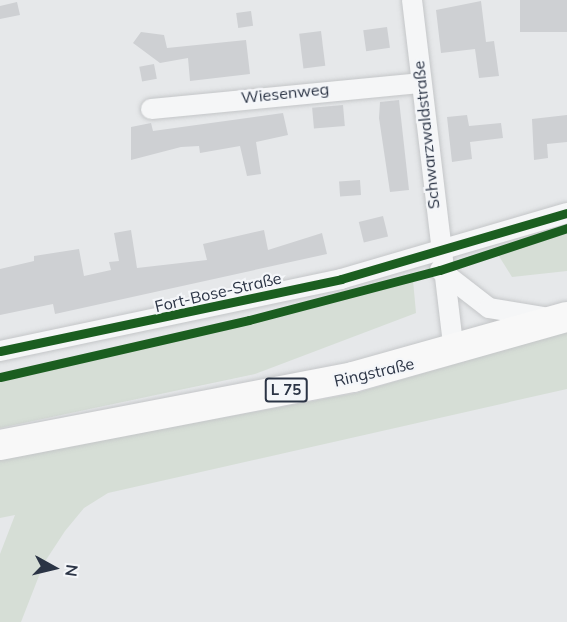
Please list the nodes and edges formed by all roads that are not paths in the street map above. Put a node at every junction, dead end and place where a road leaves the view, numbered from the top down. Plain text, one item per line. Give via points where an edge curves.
1 (412, 0) edge
2 (420, 83) junction
3 (151, 109) dead end
4 (567, 213) edge
5 (438, 246) junction
6 (440, 270) junction
7 (567, 316) edge
8 (0, 351) edge
9 (454, 353) junction
10 (0, 445) edge

1 - 2 street, Schwarzwaldstraße
2 - 3 street, Wiesenweg
2 - 5 street, Schwarzwaldstraße
4 - 5 street, Fort-Bose-Straße
5 - 6 street, Schwarzwaldstraße
5 - 8 street, Fort-Bose-Straße via 341,279
6 - 7 street via 489,308 524,318
6 - 9 street, Schwarzwaldstraße
7 - 9 main road, Ringstraße / L 75
9 - 10 main road, Ringstraße / L 75

